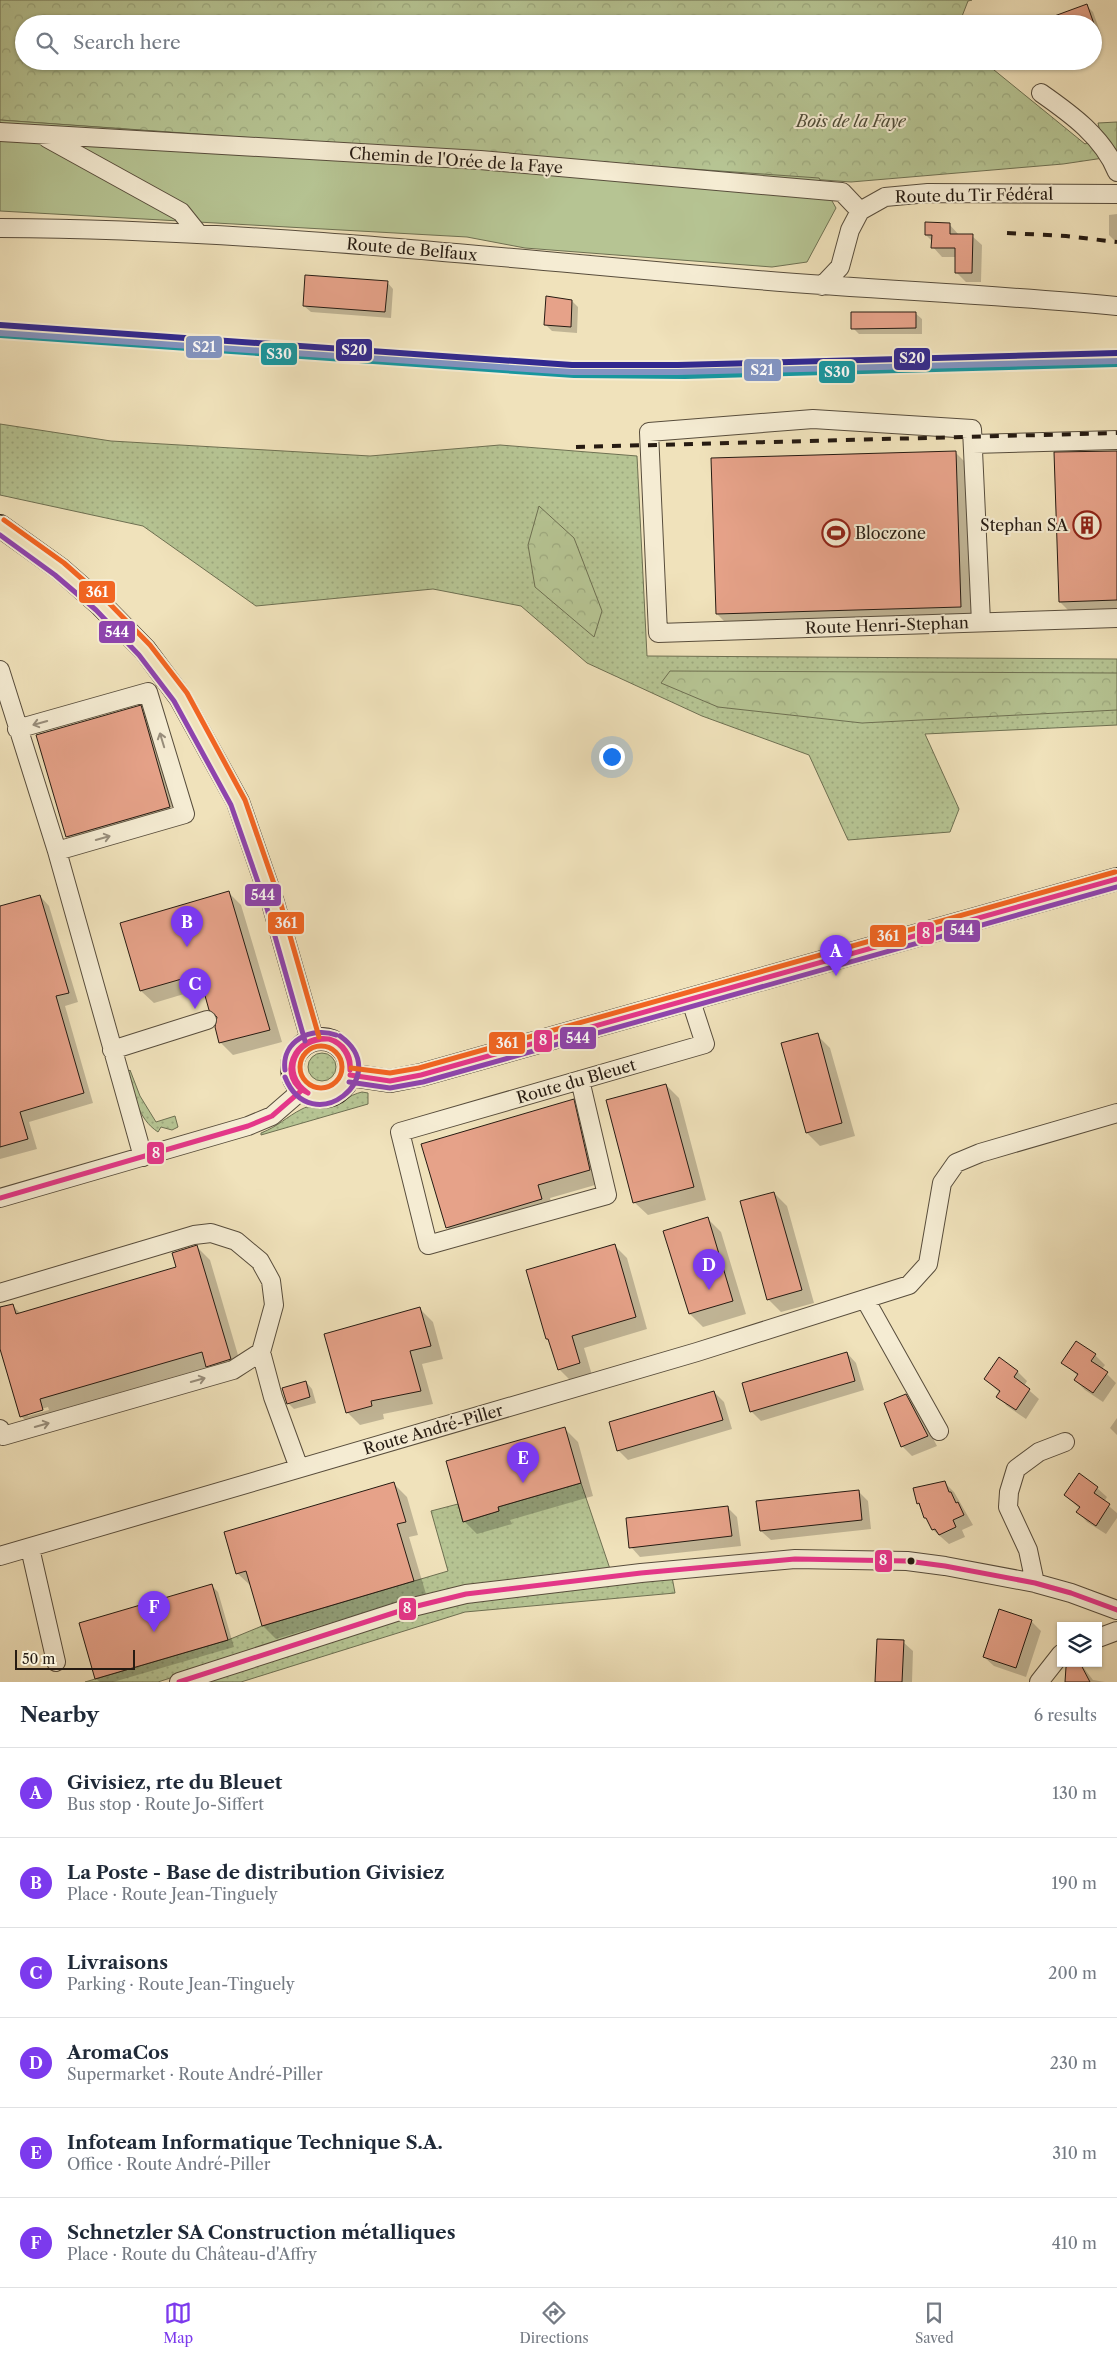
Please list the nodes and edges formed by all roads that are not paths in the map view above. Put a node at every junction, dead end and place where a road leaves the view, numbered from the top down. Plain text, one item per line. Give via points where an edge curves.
1 (1041, 93) dead end
2 (0, 132) edge
3 (42, 135) junction
4 (1117, 172) edge
5 (1117, 194) edge
6 (860, 211) junction
7 (0, 228) edge
8 (197, 232) junction
9 (822, 286) junction
10 (1117, 306) edge
11 (1117, 440) edge
12 (972, 444) junction
13 (0, 526) edge
14 (1117, 618) edge
15 (981, 622) junction
16 (0, 670) edge
17 (17, 729) junction
18 (56, 851) junction
19 (1117, 879) edge
20 (690, 998) junction
21 (207, 1020) dead end
22 (312, 1039) junction
23 (112, 1050) junction
24 (350, 1075) junction
25 (580, 1080) junction
26 (302, 1090) junction
27 (1117, 1112) edge
28 (143, 1157) junction
29 (0, 1198) edge
30 (0, 1293) edge
31 (865, 1299) junction
32 (260, 1352) junction
33 (939, 1431) dead end
34 (1, 1434) edge
35 (1065, 1442) dead end
36 (299, 1468) junction
37 (30, 1548) junction
38 (0, 1556) edge
39 (1035, 1583) junction
40 (1117, 1610) edge
41 (1117, 1631) edge
42 (1102, 1637) edge
43 (1057, 1659) edge
44 (56, 1662) dead end
45 (179, 1682) edge
46 (1039, 1682) edge

1 - 4 street via 1082,123 1099,142
2 - 3 street, Chemin de l'Orée de la Faye
3 - 6 street, Chemin de l'Orée de la Faye via 480,160 842,192
3 - 8 street, Chemin de l'Orée de la Faye via 181,212
5 - 6 street, Route du Tir Fédéral via 928,193 885,197
6 - 9 street via 850,230 840,267
7 - 8 street, Route de Belfaux
8 - 9 street, Route de Belfaux
9 - 10 street, Route de Belfaux
11 - 12 street
12 - 15 street
12 - 15 street, Route Henri-Stephan via 972,429 813,419 650,432 658,632
13 - 22 main road via 60,569 101,605 145,650 180,697 238,802 273,903
14 - 15 street, Route Henri-Stephan
16 - 17 street
17 - 18 street
18 -> 17 street via 185,814 148,692
18 - 23 street
19 - 20 main road
20 - 24 main road via 421,1075 390,1081
20 - 25 street, Route du Bleuet via 706,1044
21 - 23 street
22 - 24 main road via 332,1040 341,1045 349,1059
22 - 26 main road via 295,1053 292,1063 295,1082
23 - 28 street
24 - 26 main road via 346,1084 330,1096 310,1095
25 - 25 street, Route du Bleuet via 400,1132 428,1245 607,1194
26 - 28 street via 272,1116
27 - 31 street, Route André-Piller via 956,1163 942,1183 928,1264 908,1285
28 - 29 street
30 - 32 street via 194,1235 211,1233 236,1241 260,1261 271,1281 274,1305
31 - 33 street
31 - 36 street, Route André-Piller
34 -> 32 street via 234,1370
32 - 36 street
35 - 39 street via 1039,1452 1016,1469 1009,1492 1008,1507 1028,1550
36 - 37 street, Route André-Piller
37 - 38 street, Route André-Piller
37 - 44 street
39 - 40 street
39 - 45 street via 911,1562 842,1558 787,1560 466,1594 409,1608
41 - 42 street
43 - 46 street

